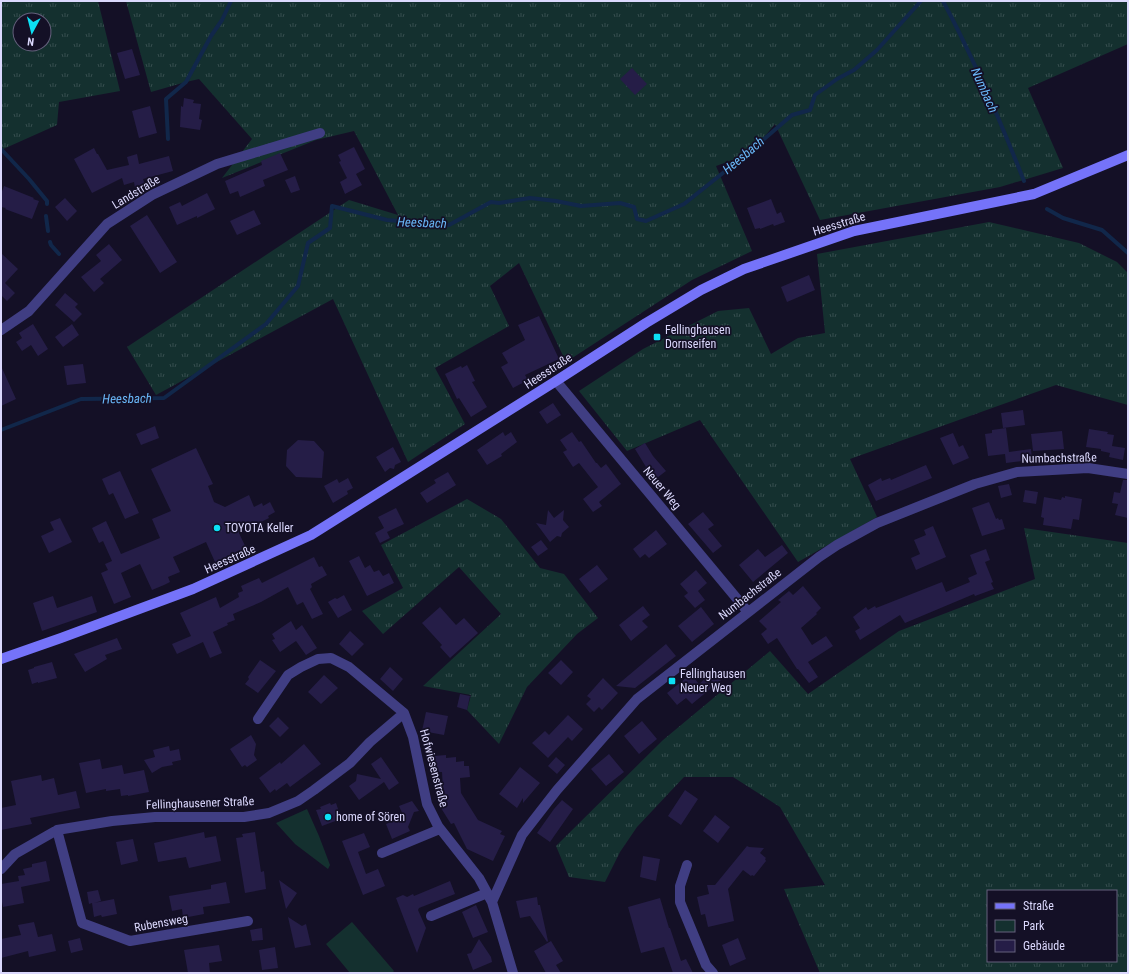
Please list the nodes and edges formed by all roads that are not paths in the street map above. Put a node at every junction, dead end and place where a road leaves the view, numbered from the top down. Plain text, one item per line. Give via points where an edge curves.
1 (320, 133) dead end
2 (1128, 155) edge
3 (1, 330) edge
4 (556, 381) junction
5 (1128, 474) edge
6 (748, 612) junction
7 (1, 659) edge
8 (404, 713) junction
9 (258, 718) dead end
10 (440, 829) junction
11 (57, 830) junction
12 (382, 853) dead end
13 (687, 864) dead end
14 (1, 869) edge
15 (490, 898) junction
16 (431, 916) dead end
17 (248, 921) dead end
18 (513, 973) edge
19 (713, 973) edge

1 - 3 street, Landstraße via 217,164 152,195 107,224 29,311
2 - 4 main road, Heesstraße via 1034,194 854,231 744,269 670,308
4 - 6 street, Neuer Weg
4 - 7 main road, Heesstraße via 311,535 193,589
5 - 6 street, Numbachstraße via 1088,468 1017,472 975,484 877,523 837,545
6 - 15 street, Numbachstraße via 637,699 557,790 522,835
8 - 9 street via 348,667 330,658 318,659 288,676
8 - 10 street, Hofwiesenstraße via 413,736 427,804
8 - 11 street, Fellinghausener Straße via 350,763 314,790 298,801 269,813 244,817 154,817
10 - 12 street
10 - 15 street, Hofwiesenstraße via 479,878
11 - 14 street, Fellinghausener Straße via 15,854
11 - 17 street, Rubensweg via 82,923 130,941
13 - 19 street via 680,886 680,902 706,965
15 - 16 street
15 - 18 street, Hofwiesenstraße

